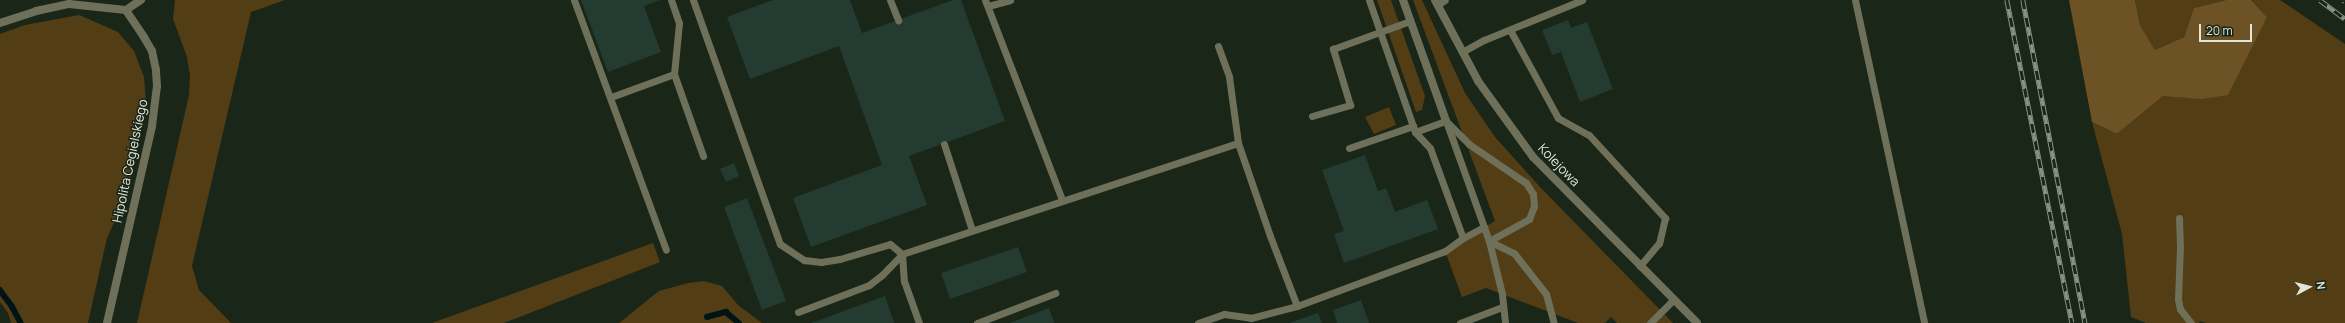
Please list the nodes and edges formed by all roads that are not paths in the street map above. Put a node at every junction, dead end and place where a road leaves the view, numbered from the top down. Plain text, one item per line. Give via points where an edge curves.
1 (141, 0) edge
2 (574, 0) edge
3 (671, 0) edge
4 (693, 0) edge
5 (892, 0) edge
6 (1010, 0) edge
7 (1369, 0) edge
8 (1403, 0) edge
9 (1445, 0) edge
10 (1582, 0) edge
11 (1855, 0) edge
12 (1436, 2) edge
13 (986, 3) edge
14 (126, 10) junction
15 (898, 20) dead end
16 (1410, 21) junction
17 (0, 23) edge
18 (1510, 30) junction
19 (1380, 33) junction
20 (1218, 46) dead end
21 (1462, 52) junction
22 (674, 74) junction
23 (611, 97) junction
24 (1312, 116) dead end
25 (1446, 121) junction
26 (1414, 129) junction
27 (1238, 143) junction
28 (944, 144) dead end
29 (1349, 148) dead end
30 (703, 156) dead end
31 (1062, 200) junction
32 (2179, 218) dead end
33 (1484, 227) junction
34 (972, 230) junction
35 (1463, 238) junction
36 (1489, 241) junction
37 (666, 250) dead end
38 (902, 254) junction
39 (1640, 266) junction
40 (1055, 293) dead end
41 (1673, 300) junction
42 (1297, 306) junction
43 (1502, 307) junction
44 (798, 312) dead end
45 (107, 323) edge
46 (919, 323) edge
47 (977, 323) edge
48 (1198, 323) edge
49 (1460, 323) edge
50 (1505, 323) edge
51 (1554, 323) edge
52 (1650, 323) edge
53 (1697, 323) edge
54 (1924, 323) edge
55 (2192, 323) edge

1 - 14 street
2 - 23 lane
3 - 22 lane via 679,23
4 - 38 lane via 780,244 804,260 821,262 890,244
5 - 15 lane
6 - 13 lane
7 - 19 lane
8 - 16 street
9 - 12 lane
10 - 18 lane
11 - 54 lane
12 - 21 street, Kolejowa
13 - 31 lane
14 - 17 street via 68,4
14 - 45 street, Hipolita Cegielskiego via 152,51 157,93 152,126
16 - 19 lane
16 - 25 street
18 - 21 lane
18 - 39 lane via 1558,118 1589,135 1666,218 1659,243
19 - 24 lane via 1333,49 1350,105
19 - 26 lane
20 - 27 lane via 1230,77
21 - 39 street, Kolejowa via 1486,93 1533,157
22 - 23 lane
22 - 30 lane
23 - 37 lane
25 - 26 lane
25 - 33 lane
25 - 36 lane via 1469,144 1526,183 1533,194 1534,206 1529,219
26 - 29 lane
26 - 35 lane via 1430,148
27 - 31 lane
27 - 42 lane
28 - 34 lane
31 - 34 lane
32 - 55 lane via 2178,298 2180,308
33 - 35 lane
33 - 36 lane
34 - 38 lane
35 - 42 lane via 1445,251
36 - 43 lane via 1502,294
36 - 51 lane via 1514,253 1546,294
38 - 44 lane via 882,275 868,285
38 - 46 lane via 904,281
39 - 41 street, Kolejowa
40 - 47 lane
41 - 52 lane
41 - 53 street, Kolejowa
42 - 48 lane via 1251,318 1224,314
43 - 49 lane
43 - 50 lane

